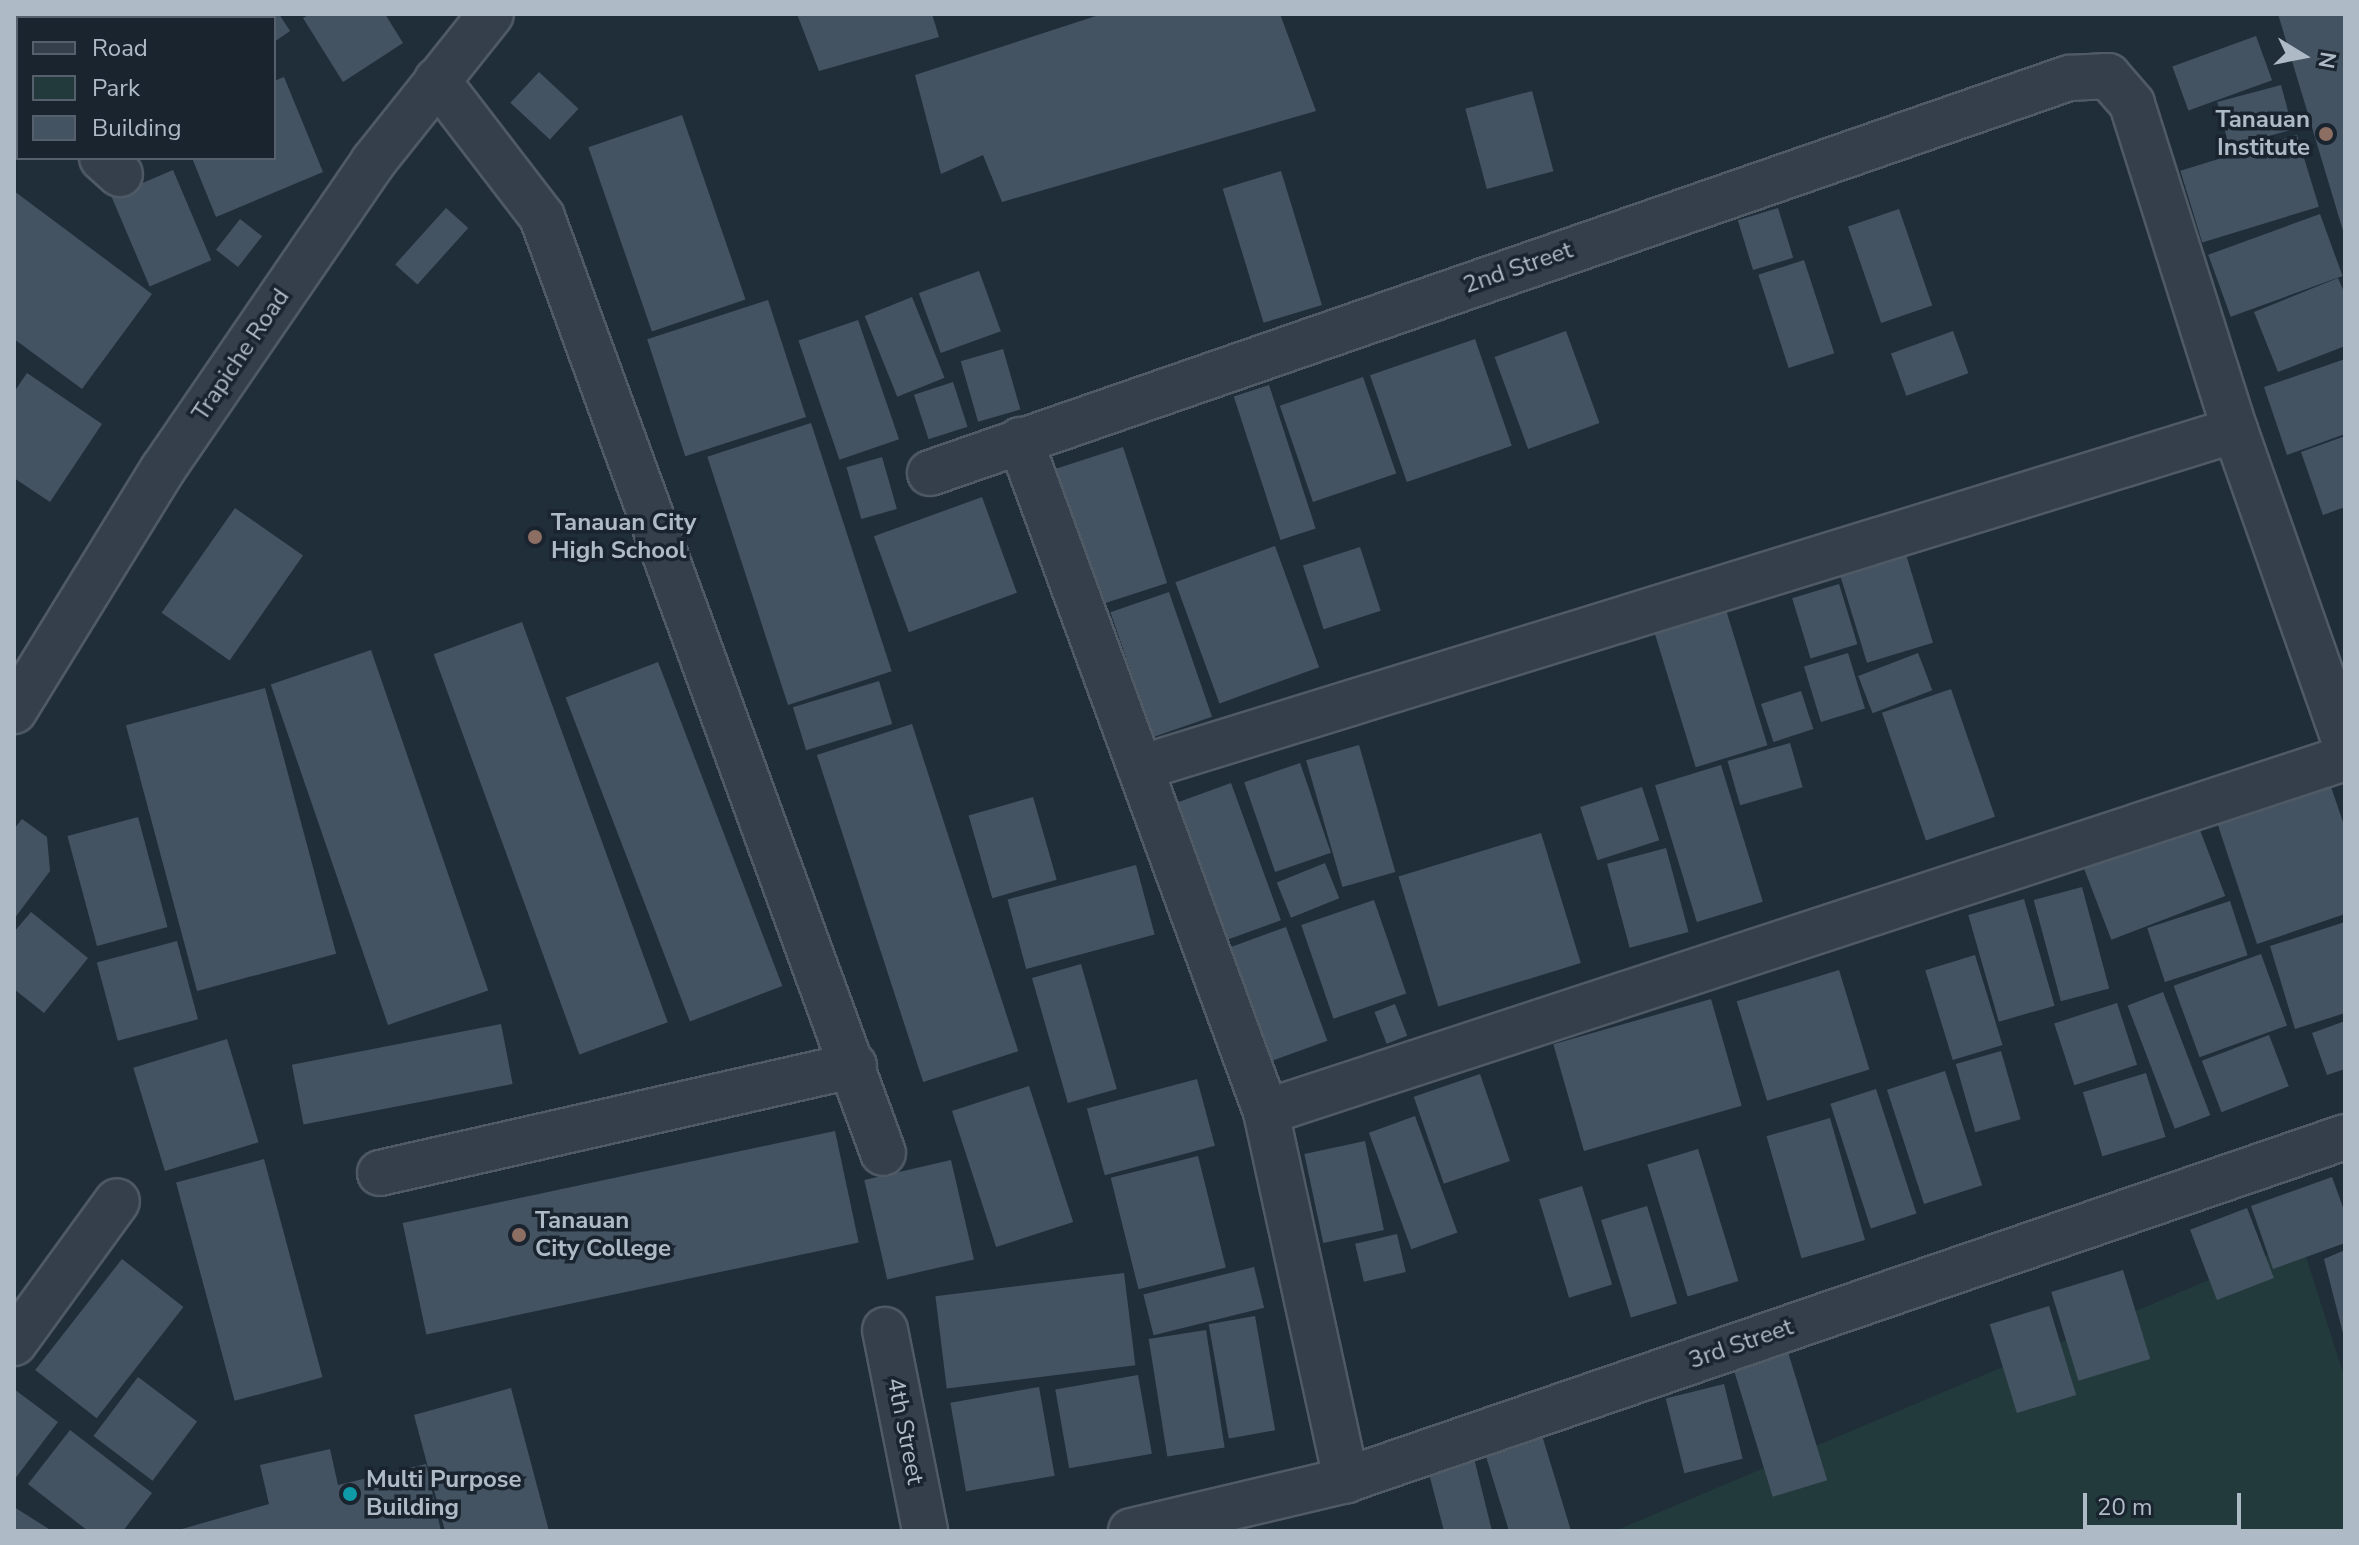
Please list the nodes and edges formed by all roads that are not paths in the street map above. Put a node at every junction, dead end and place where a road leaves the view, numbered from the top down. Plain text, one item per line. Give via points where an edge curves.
1 (491, 14) edge
2 (437, 80) junction
3 (2235, 430) junction
4 (1020, 440) junction
5 (930, 473) dead end
6 (14, 711) edge
7 (2345, 743) edge
8 (2345, 758) edge
9 (1140, 768) junction
10 (854, 1065) junction
11 (1266, 1112) junction
12 (2345, 1137) edge
13 (883, 1153) dead end
14 (380, 1173) dead end
15 (117, 1201) dead end
16 (885, 1330) dead end
17 (14, 1343) edge
18 (1346, 1480) junction
19 (925, 1531) edge
20 (1131, 1531) edge

1 - 2 street, Trapiche Road
2 - 6 street, Trapiche Road via 373,162 163,469
2 - 10 street via 542,217
3 - 4 street, 2nd Street via 2132,104 2108,76 2069,78
3 - 7 street
3 - 9 street
4 - 5 street, 2nd Street
4 - 9 street
8 - 11 street
9 - 11 street
10 - 13 street
10 - 14 street
11 - 18 street
12 - 18 street, 3rd Street
15 - 17 street
16 - 19 street, 4th Street
18 - 20 street, 3rd Street

